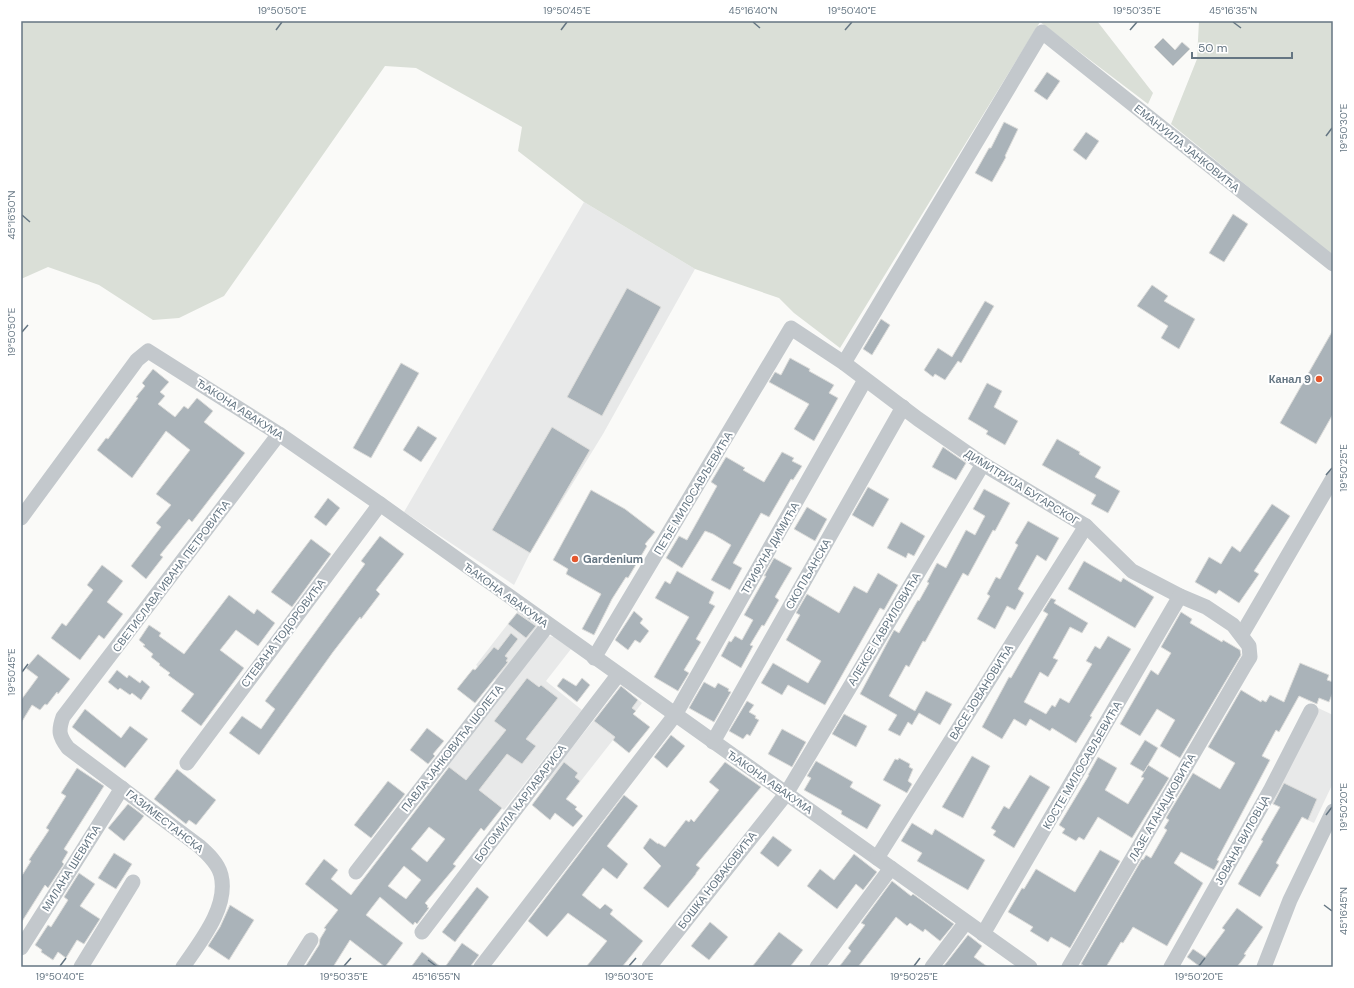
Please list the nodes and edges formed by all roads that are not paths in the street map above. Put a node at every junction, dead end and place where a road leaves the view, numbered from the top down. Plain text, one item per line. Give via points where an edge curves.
1 (1333, 264) edge
2 (791, 328) joint
3 (844, 363) junction
4 (865, 380) junction
5 (903, 407) junction
6 (278, 434) junction
7 (983, 464) junction
8 (1333, 478) edge
9 (380, 504) junction
10 (21, 518) edge
11 (1086, 526) junction
12 (1180, 596) junction
13 (548, 625) junction
14 (1245, 640) junction
15 (594, 658) junction
16 (618, 675) junction
17 (1311, 711) dead end
18 (675, 715) junction
19 (63, 717) joint
20 (713, 742) junction
21 (187, 763) dead end
22 (122, 788) junction
23 (786, 794) junction
24 (1333, 811) edge
25 (877, 858) junction
26 (891, 868) junction
27 (356, 872) dead end
28 (133, 882) dead end
29 (966, 922) junction
30 (422, 932) dead end
31 (984, 934) junction
32 (311, 940) dead end
33 (21, 948) edge
34 (1014, 962) edge
35 (81, 967) edge
36 (183, 967) edge
37 (294, 967) edge
38 (481, 967) edge
39 (649, 967) edge
40 (817, 967) edge
41 (932, 967) edge
42 (1030, 967) edge
43 (1069, 967) edge
44 (1172, 967) edge
45 (1264, 967) edge

1 - 3 street, ЕМАНУИЛА ЈАНКОВИЋА via 1042,32
2 - 3 street, ДИМИТРИЈА БУГАРСКОГ
2 - 15 street, ПЕЂЕ МИЛОСАВЉЕВИЋА
3 - 4 street, ДИМИТРИЈА БУГАРСКОГ
4 - 5 street, ДИМИТРИЈА БУГАРСКОГ
4 - 18 street, ТРИФУНА ДИМИЋА
5 - 7 street, ДИМИТРИЈА БУГАРСКОГ
5 - 20 street, СКОПЉАНСКА
6 - 9 street, ЂАКОНА АВАКУМА
6 - 10 street, ЂАКОНА АВАКУМА via 148,350 137,360
6 - 19 street, СВЕТИСЛАВА ИВАНА ПЕТРОВИЋА
7 - 11 street, ДИМИТРИЈА БУГАРСКОГ
7 - 23 street, АЛЕКСЕ ГАВРИЛОВИЋА
8 - 14 street
9 - 13 street, ЂАКОНА АВАКУМА
9 - 21 street, СТЕВАНА ТОДОРОВИЋА
11 - 12 street, ДИМИТРИЈА БУГАРСКОГ via 1132,571
11 - 25 street, ВАСЕ ЈОВАНОВИЋА
12 - 14 street, ДИМИТРИЈА БУГАРСКОГ via 1206,607 1233,625
12 - 31 street, КОСТЕ МИЛОСАВЉЕВИЋА
13 - 15 street, ЂАКОНА АВАКУМА
13 - 27 street, ПАВЛА ЈАНКОВИЋА ШОЛЕТА
14 - 43 street, ЛАЗЕ АТАНАЦКОВИЋА via 1250,657
15 - 16 street, ЂАКОНА АВАКУМА
16 - 18 street, ЂАКОНА АВАКУМА
16 - 30 street, БОГОМИЛА КАРЛАВАРИСА
17 - 44 street, ЈОВАНА ВИЛОВЦА
18 - 20 street, ЂАКОНА АВАКУМА
18 - 38 street, ТРИФУНА ДИМИЋА
19 - 22 street, ГАЗИМЕСТАНСКА via 59,728 61,740
20 - 23 street, ЂАКОНА АВАКУМА
22 - 33 street, МИЛАНА ШЕВИЋА
22 - 36 street, ГАЗИМЕСТАНСКА via 190,839 211,858 221,874 222,892 213,922
23 - 25 street, ЂАКОНА АВАКУМА
23 - 39 street, БОШКА НОВАКОВИЋА
24 - 45 street via 1290,900
25 - 26 street, ЂАКОНА АВАКУМА
26 - 29 street, ЂАКОНА АВАКУМА
26 - 40 street
28 - 35 street
29 - 31 street, ЂАКОНА АВАКУМА
29 - 41 street
31 - 34 street, ЂАКОНА АВАКУМА
32 - 37 street
34 - 42 street, ЂАКОНА АВАКУМА

